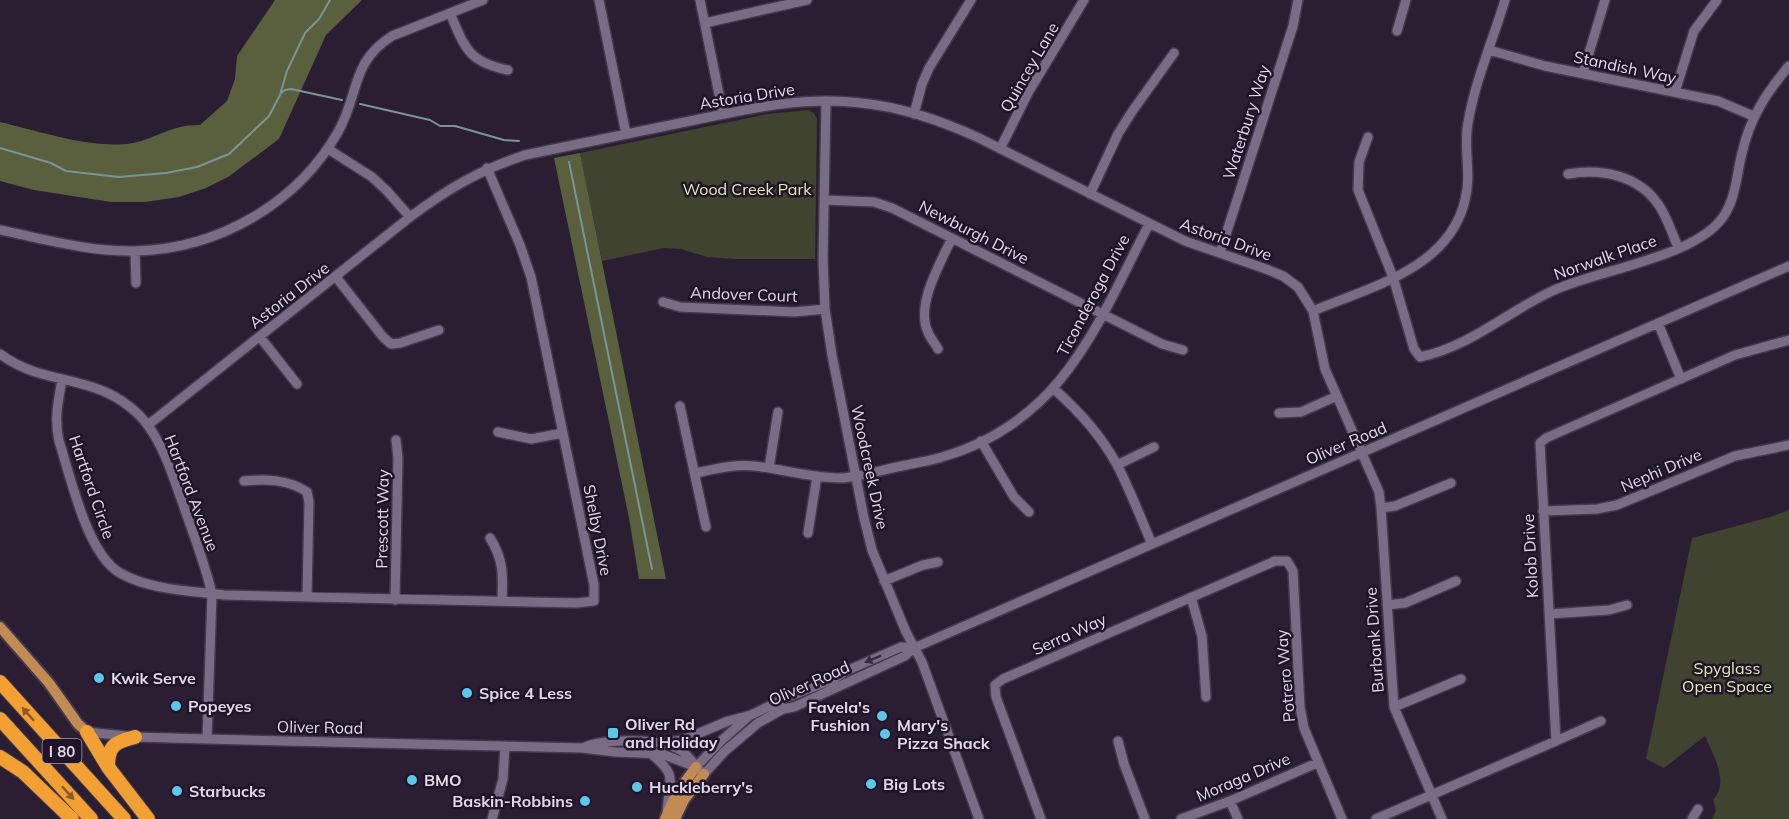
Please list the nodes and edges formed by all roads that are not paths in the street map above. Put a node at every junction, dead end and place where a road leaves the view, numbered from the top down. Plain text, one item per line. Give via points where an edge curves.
1 (483, 0) edge
2 (599, 0) edge
3 (700, 0) edge
4 (807, 0) edge
5 (971, 0) edge
6 (1084, 0) edge
7 (1298, 0) edge
8 (1406, 0) edge
9 (1506, 0) edge
10 (1605, 0) edge
11 (1717, 0) edge
12 (450, 13) junction
13 (705, 23) junction
14 (1397, 31) dead end
15 (1489, 50) junction
16 (1174, 53) dead end
17 (1789, 66) edge
18 (508, 70) dead end
19 (1583, 73) junction
20 (1675, 92) junction
21 (826, 101) junction
22 (723, 114) junction
23 (914, 114) junction
24 (1753, 116) junction
25 (626, 134) junction
26 (1368, 137) dead end
27 (328, 149) junction
28 (1000, 149) junction
29 (487, 168) junction
30 (1568, 174) dead end
31 (1090, 194) junction
32 (824, 200) junction
33 (410, 217) junction
34 (1149, 224) junction
35 (0, 230) edge
36 (952, 238) junction
37 (1678, 247) junction
38 (135, 251) junction
39 (1220, 253) junction
40 (1789, 266) edge
41 (336, 277) junction
42 (1394, 277) junction
43 (136, 283) dead end
44 (663, 303) dead end
45 (825, 309) junction
46 (1313, 311) junction
47 (1103, 314) junction
48 (1658, 323) junction
49 (439, 330) dead end
50 (260, 337) junction
51 (1789, 340) edge
52 (938, 349) dead end
53 (1183, 350) dead end
54 (0, 354) edge
55 (1682, 379) junction
56 (62, 380) junction
57 (297, 384) dead end
58 (1054, 388) junction
59 (1337, 396) junction
60 (680, 406) dead end
61 (778, 412) dead end
62 (1279, 413) dead end
63 (148, 425) junction
64 (498, 432) dead end
65 (563, 433) junction
66 (396, 440) dead end
67 (981, 441) junction
68 (1789, 445) edge
69 (1154, 447) dead end
70 (1362, 452) junction
71 (1117, 465) junction
72 (769, 468) junction
73 (696, 473) junction
74 (856, 475) junction
75 (817, 476) junction
76 (244, 481) dead end
77 (1450, 483) dead end
78 (1381, 508) junction
79 (1543, 511) junction
80 (1029, 512) dead end
81 (706, 527) dead end
82 (808, 532) dead end
83 (490, 538) dead end
84 (1152, 544) junction
85 (1287, 561) joint
86 (938, 562) dead end
87 (884, 581) junction
88 (1456, 581) dead end
89 (212, 594) junction
90 (307, 597) junction
91 (1191, 597) junction
92 (395, 600) junction
93 (502, 601) junction
94 (1627, 604) dead end
95 (1387, 605) junction
96 (1549, 614) junction
97 (0, 627) edge
98 (914, 648) junction
99 (1461, 679) dead end
100 (0, 682) edge
101 (1206, 697) dead end
102 (1394, 707) junction
103 (751, 715) junction
104 (0, 719) edge
105 (1601, 721) dead end
106 (87, 732) junction
107 (135, 737) junction
108 (207, 740) junction
109 (1118, 741) dead end
110 (1556, 741) junction
111 (662, 744) junction
112 (505, 746) junction
113 (582, 748) junction
114 (650, 753) junction
115 (0, 757) edge
116 (1317, 763) junction
117 (108, 767) junction
118 (700, 771) junction
119 (1432, 795) junction
120 (1230, 801) junction
121 (1698, 809) dead end
122 (669, 817) edge
123 (72, 819) edge
124 (91, 819) edge
125 (124, 819) edge
126 (148, 819) edge
127 (492, 819) edge
128 (979, 819) edge
129 (1041, 819) edge
130 (1145, 819) edge
131 (1181, 819) edge
132 (1238, 819) edge
133 (1342, 819) edge
134 (1376, 819) edge
135 (1442, 819) edge
136 (1692, 819) edge

1 - 12 street
2 - 25 street
3 - 13 street
4 - 13 street
5 - 23 street via 929,68
6 - 28 street, Quincey Lane via 1028,93
7 - 39 street, Waterbury Way
8 - 14 street
9 - 15 street
10 - 19 street
11 - 20 street via 1694,31
12 - 18 street via 462,43 474,57 489,66
12 - 27 street via 392,36 369,54 360,69 348,112
13 - 22 street
15 - 19 street, Standish Way
15 - 42 street via 1467,125 1468,184 1457,225 1432,255
16 - 31 street via 1131,113
17 - 24 street, Norwalk Place
19 - 20 street, Standish Way
20 - 24 street, Standish Way via 1718,101
21 - 22 street, Astoria Drive via 762,106
21 - 23 street, Astoria Drive via 861,103
21 - 32 street, Woodcreek Drive
22 - 25 street, Astoria Drive
23 - 28 street, Astoria Drive via 953,126
24 - 37 street, Norwalk Place via 1725,215 1711,230
25 - 29 street, Astoria Drive via 525,155
26 - 42 street via 1359,162 1358,190
27 - 33 street via 372,177
27 - 38 street via 285,197 240,225 183,245
28 - 31 street, Astoria Drive
29 - 33 street, Astoria Drive via 446,190
29 - 65 street, Shelby Drive via 531,277
30 - 37 street via 1588,170 1630,180 1659,205
31 - 34 street, Astoria Drive
32 - 36 street, Newburgh Drive via 874,202
32 - 45 street, Woodcreek Drive
33 - 41 street, Astoria Drive
34 - 39 street, Astoria Drive
34 - 47 street, Ticonderoga Drive
35 - 38 street via 100,249
36 - 47 street, Newburgh Drive
36 - 52 street via 932,281 926,307 927,332
37 - 42 street, Norwalk Place via 1634,266 1550,292 1489,329 1420,357 1407,330
38 - 43 street
39 - 46 street, Astoria Drive via 1283,276 1298,287
40 - 48 street, Oliver Road
41 - 49 street via 391,344
41 - 50 street, Astoria Drive
42 - 46 street
44 - 45 street, Andover Court via 794,312
45 - 74 street, Woodcreek Drive
46 - 59 street, Astoria Drive via 1325,369
47 - 53 street, Newburgh Drive via 1162,344
47 - 58 street, Ticonderoga Drive via 1071,369
48 - 55 street
48 - 70 street, Oliver Road
50 - 57 street
50 - 63 street, Astoria Drive
51 - 55 street, Kolob Drive via 1735,356
54 - 56 street, Hartford Avenue via 20,367
55 - 79 street, Kolob Drive via 1540,443
56 - 63 street, Hartford Avenue via 117,398
56 - 89 street, Hartford Circle via 55,425 91,539 102,558 118,572 136,580
58 - 67 street, Ticonderoga Drive via 1031,410
58 - 71 street via 1091,426
59 - 62 street via 1301,412
59 - 70 street, Astoria Drive
60 - 73 street
61 - 72 street
63 - 89 street, Hartford Avenue via 165,455
64 - 65 street via 531,439
65 - 93 street, Shelby Drive via 594,601
66 - 92 street, Prescott Way
67 - 74 street, Ticonderoga Drive via 941,458
67 - 80 street via 1014,497
68 - 79 street, Nephi Drive via 1735,456 1617,505
69 - 71 street
70 - 78 street, Burbank Drive via 1379,492
70 - 84 street, Oliver Road
71 - 84 street
72 - 73 street, Ticonderoga Drive via 734,465
72 - 75 street, Ticonderoga Drive
73 - 81 street
74 - 75 street, Ticonderoga Drive
74 - 87 street, Woodcreek Drive via 872,550
75 - 82 street
76 - 90 street via 267,478 307,492
77 - 78 street
78 - 95 street, Burbank Drive
79 - 96 street, Kolob Drive
83 - 93 street via 500,552
84 - 98 street, Oliver Road
85 - 91 street, Serra Way via 1275,561
85 - 116 street, Potrero Way via 1293,571 1300,707
86 - 87 street
87 - 98 street, Woodcreek Drive
88 - 95 street via 1405,603
89 - 90 street, Shelby Drive
89 - 108 street, Hartford Avenue
90 - 92 street, Shelby Drive
91 - 101 street via 1202,636
91 - 129 street, Serra Way via 1003,679 995,686
92 - 93 street, Shelby Drive
94 - 96 street via 1609,610
95 - 102 street, Burbank Drive
96 - 110 street, Kolob Drive
97 - 106 main road
98 -> 103 street, Oliver Road via 901,647
98 - 118 street, Oliver Road via 905,656 758,723
98 - 128 street, Woodcreek Drive
99 - 102 street
125 -> 100 highway, I 80
102 - 119 street, Burbank Drive
103 - 111 street, Oliver Road
103 - 118 street, Oliver Road via 720,741
104 -> 124 highway, I 80
105 - 110 street
106 - 107 street, Oliver Road
106 - 117 highway
107 - 108 street, Oliver Road
107 - 117 highway via 111,748
108 - 112 street, Oliver Road
109 - 130 street
110 - 119 street
111 - 113 street, Oliver Road via 594,743
111 - 118 street, Oliver Road via 690,757
112 - 113 street, Oliver Road
112 - 127 street via 503,779
113 - 114 street, Oliver Road
114 - 118 street, Oliver Road via 662,754
114 - 122 street via 670,773
115 - 123 highway via 23,772
116 - 120 street, Moraga Drive
116 - 133 street, Potrero Way
117 - 126 highway
118 - 122 main road via 687,776
119 - 134 street
119 - 135 street, Burbank Drive
120 - 131 street, Moraga Drive
120 - 132 street
121 - 136 street

